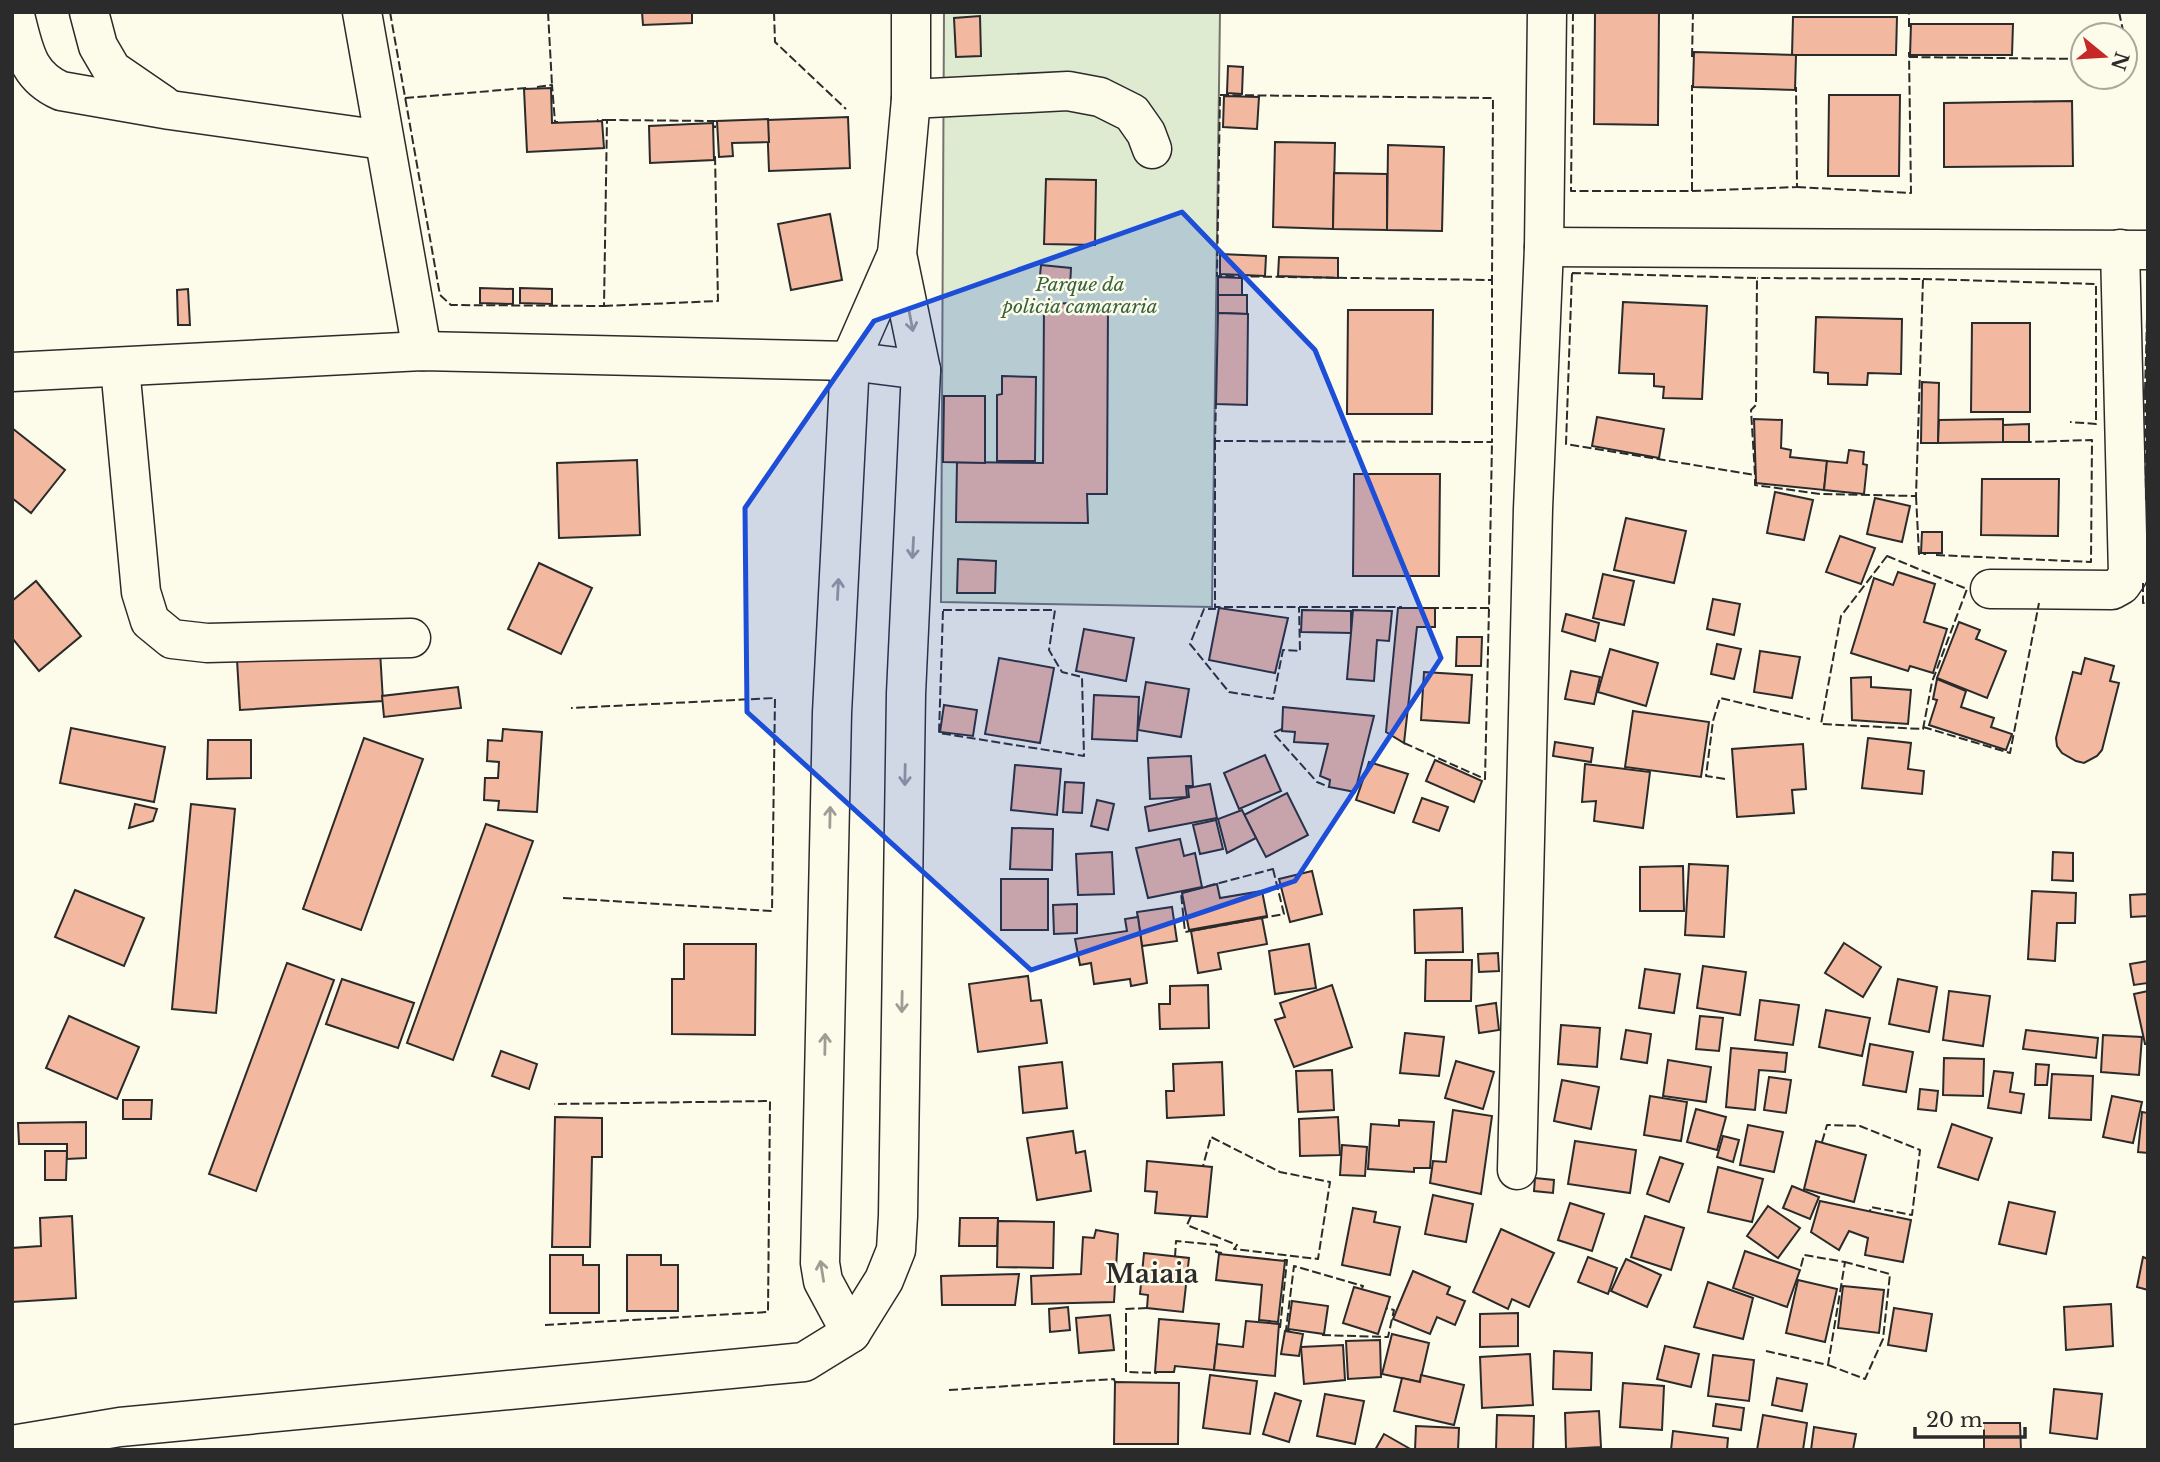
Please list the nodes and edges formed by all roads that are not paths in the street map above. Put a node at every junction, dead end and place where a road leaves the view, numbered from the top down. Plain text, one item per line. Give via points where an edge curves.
1 (15, 12) edge
2 (89, 12) edge
3 (362, 12) edge
4 (911, 12) edge
5 (1547, 12) edge
6 (911, 99) junction
7 (170, 110) junction
8 (383, 140) junction
9 (1152, 149) dead end
10 (1544, 247) junction
11 (2134, 249) edge
12 (897, 254) junction
13 (422, 351) junction
14 (850, 361) junction
15 (120, 367) junction
16 (921, 370) junction
17 (12, 372) edge
18 (1990, 589) dead end
19 (411, 638) dead end
20 (1517, 1170) dead end
21 (851, 1333) junction
22 (123, 1439) edge
23 (12, 1445) edge

1 - 7 street via 28,62 48,85
2 - 7 street via 98,46 112,70
3 - 8 street
4 - 6 street
5 - 10 street
6 - 9 street via 1068,91 1100,97 1132,113
6 - 12 street
7 - 8 street
8 - 13 street
10 - 11 street
10 - 20 street
11 - 18 street via 2128,575 2112,590
12 - 14 street
12 -> 16 street
13 - 14 street
13 - 15 street
14 - 16 street
21 -> 14 street via 823,1281 820,1263 832,713
15 - 17 street
15 - 19 street via 141,592 150,621 172,639 207,643
16 -> 21 street via 906,694 896,1250 884,1280
21 - 22 street via 804,1362
22 - 23 street

